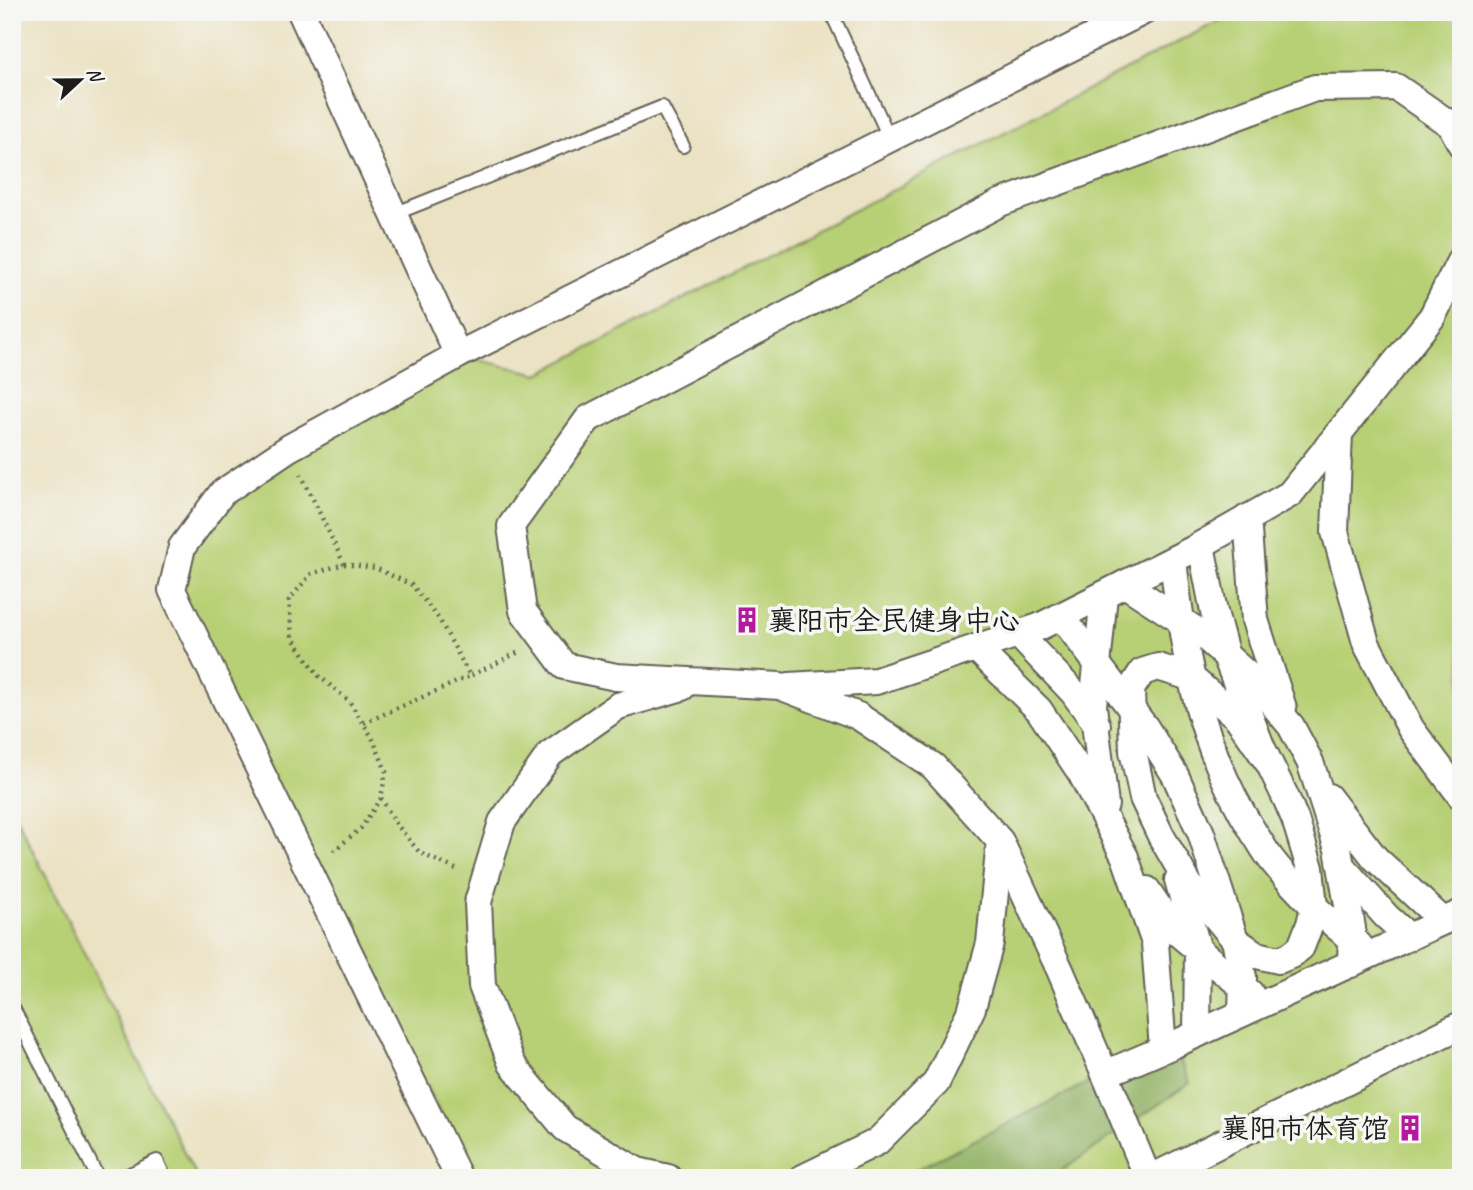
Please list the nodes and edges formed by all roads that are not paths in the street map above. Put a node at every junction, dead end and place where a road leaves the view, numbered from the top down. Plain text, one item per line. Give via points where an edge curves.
1 (301, 12) edge
2 (831, 12) edge
3 (1142, 12) edge
4 (890, 139) junction
5 (1461, 145) edge
6 (683, 146) dead end
7 (394, 214) junction
8 (1461, 259) edge
9 (1455, 285) edge
10 (458, 355) junction
11 (1339, 433) junction
12 (1247, 519) junction
13 (1201, 545) junction
14 (1173, 560) junction
15 (1115, 589) junction
16 (1061, 616) junction
17 (1180, 620) junction
18 (1018, 634) junction
19 (976, 648) junction
20 (1226, 656) junction
21 (1097, 664) junction
22 (1190, 677) junction
23 (697, 682) junction
24 (780, 686) junction
25 (1131, 709) junction
26 (1095, 722) junction
27 (1291, 726) junction
28 (1268, 762) junction
29 (1310, 762) junction
30 (1461, 796) edge
31 (1143, 797) junction
32 (1286, 798) junction
33 (1107, 822) junction
34 (1161, 836) junction
35 (1000, 841) junction
36 (1125, 857) junction
37 (1342, 866) junction
38 (1314, 907) junction
39 (1452, 918) edge
40 (1409, 937) junction
41 (1235, 940) junction
42 (1198, 950) junction
43 (1358, 952) junction
44 (1249, 1002) junction
45 (12, 1006) edge
46 (1461, 1025) edge
47 (1197, 1034) junction
48 (1163, 1049) junction
49 (1105, 1074) junction
50 (98, 1178) edge
51 (122, 1178) edge
52 (165, 1178) edge
53 (459, 1178) edge
54 (668, 1178) edge
55 (803, 1178) edge
56 (1149, 1178) edge

1 - 7 street
2 - 4 lane
3 - 4 street
4 - 10 street
5 - 23 street via 1451,125 1396,87 1315,88 1000,203 588,419 511,526 523,611 564,666 616,677
6 - 7 lane via 662,107
7 - 10 street
8 - 9 street
9 - 11 street
10 - 53 street via 289,448 222,493 182,547 172,590
11 - 12 street via 1290,494
11 - 30 street via 1335,532 1366,643 1411,729
12 - 13 street
12 - 27 street via 1255,620
13 - 14 street
13 - 20 street
14 - 15 street
14 - 17 street
15 - 16 street
15 - 17 street
15 - 21 street
16 - 18 street
16 - 21 street
17 - 20 street
17 - 22 street
18 - 19 street
18 - 26 street
19 - 24 street via 876,681
19 - 33 street via 1039,710
20 - 27 street
20 - 28 street
21 - 25 street
21 - 26 street
22 - 25 street via 1158,667 1142,672 1131,689
22 - 28 street via 1237,717
22 - 38 street via 1211,748 1237,806 1273,863
23 - 24 street
23 - 54 street via 618,706 550,754 502,822 478,902 482,986 512,1064 565,1128 637,1171
24 - 35 street via 858,716 933,765
25 - 31 street via 1133,751
25 - 41 street via 1175,775 1201,833
26 - 31 street
26 - 33 street
27 - 29 street
28 - 32 street
29 - 37 street
29 - 39 street via 1330,800 1375,859
31 - 34 street
32 - 37 street
32 - 38 street via 1310,868
33 - 36 street
34 - 41 street via 1190,886
34 - 42 street via 1181,886
35 - 49 street
35 - 55 street via 990,943 972,1007 936,1083 877,1142
36 - 42 street via 1173,929
36 - 48 street via 1155,943
37 - 40 street
37 - 43 street
38 - 41 street via 1301,947 1291,955 1279,960 1257,955
38 - 43 street
39 - 40 street
40 - 43 street
41 - 44 street
42 - 44 street
42 - 47 street
43 - 44 street
44 - 47 street
45 - 50 lane
46 - 56 street
47 - 48 street
48 - 49 street
49 - 56 street
51 - 52 lane via 157,1161

